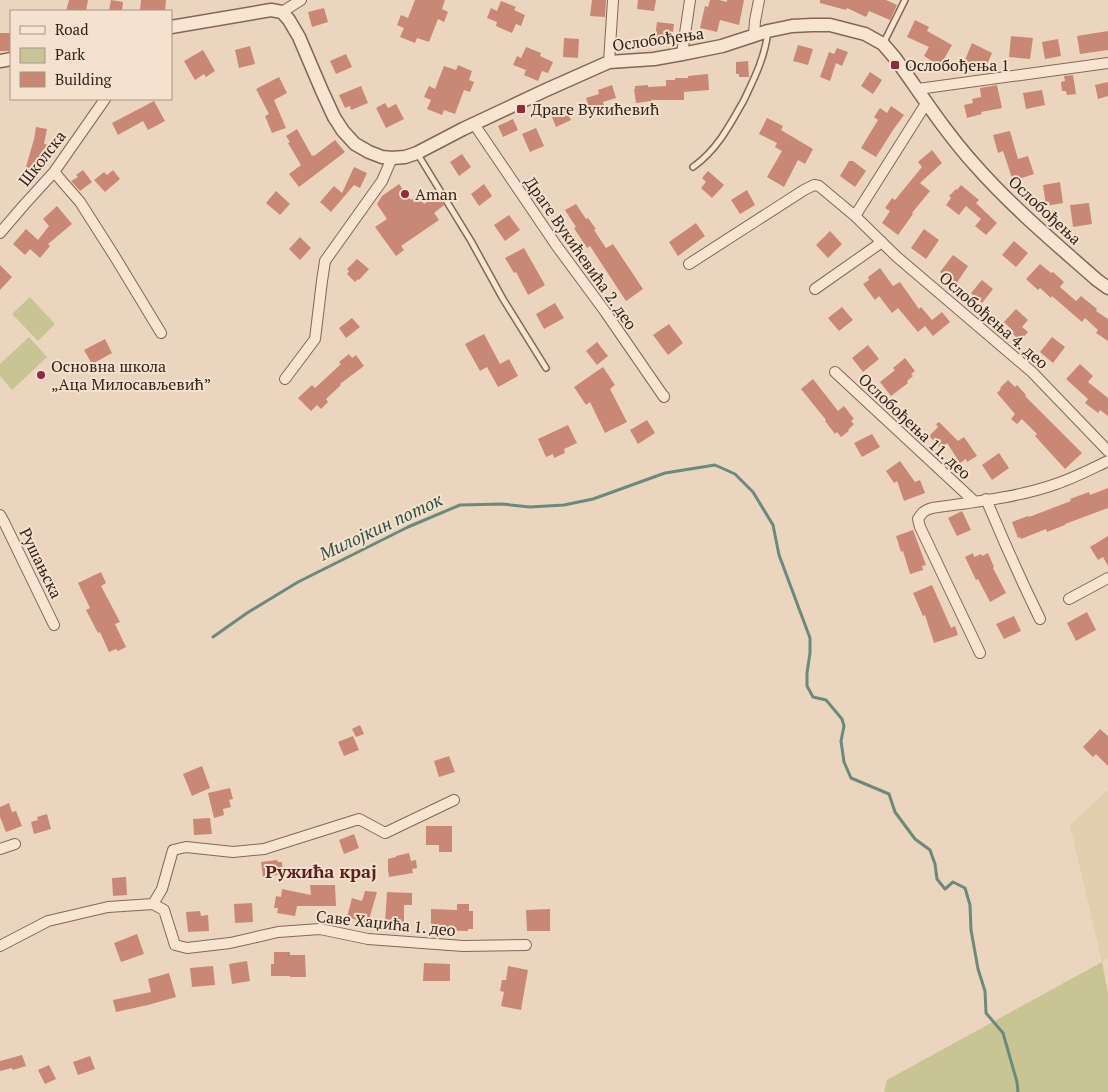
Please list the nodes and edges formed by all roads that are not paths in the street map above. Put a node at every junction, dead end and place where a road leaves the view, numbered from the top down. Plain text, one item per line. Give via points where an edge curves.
1 (301, 0) edge
2 (613, 0) edge
3 (690, 0) edge
4 (759, 0) edge
5 (906, 0) edge
6 (282, 12) junction
7 (186, 24) junction
8 (172, 27) edge
9 (768, 31) junction
10 (172, 33) edge
11 (754, 34) junction
12 (884, 44) junction
13 (682, 54) junction
14 (609, 62) junction
15 (1108, 64) edge
16 (918, 89) junction
17 (104, 100) edge
18 (926, 102) junction
19 (474, 124) junction
20 (417, 153) junction
21 (392, 158) junction
22 (693, 166) dead end
23 (54, 172) junction
24 (856, 216) junction
25 (0, 233) edge
26 (882, 242) junction
27 (689, 264) dead end
28 (1108, 288) edge
29 (815, 289) dead end
30 (161, 333) dead end
31 (546, 368) dead end
32 (835, 372) dead end
33 (285, 379) dead end
34 (664, 396) dead end
35 (1108, 451) edge
36 (1108, 461) edge
37 (986, 499) junction
38 (974, 502) junction
39 (1, 521) edge
40 (1108, 578) edge
41 (1069, 599) dead end
42 (1040, 619) dead end
43 (54, 625) dead end
44 (980, 653) dead end
45 (454, 800) dead end
46 (16, 844) dead end
47 (0, 849) edge
48 (153, 904) junction
49 (526, 945) dead end
50 (0, 946) edge

1 - 6 street
2 - 14 street
3 - 13 street
4 - 11 street
5 - 12 lane
6 - 7 street via 271,10
6 - 21 street, Ослобођења via 299,37 343,131 355,144 369,152
7 - 8 street
7 - 10 street
9 - 11 street, Ослобођења
9 - 12 street, Ослобођења via 792,26 830,26 865,34
9 - 22 lane via 759,68 734,119 713,149
11 - 13 street, Ослобођења via 722,46
12 - 16 street, Ослобођења
13 - 14 street, Ослобођења
14 - 19 street, Ослобођења
15 - 16 street
16 - 18 street, Ослобођења
17 - 23 street, Школска
18 - 24 street
18 - 28 street, Ослобођења via 993,185
19 - 20 street, Ослобођења
19 - 34 street, Драге Вукићевића 2. део
20 - 21 street, Ослобођења
20 - 31 lane
21 - 33 street via 382,181 326,261 314,339
23 - 25 street, Школска
23 - 30 street via 80,202
24 - 26 street, Ослобођења 4. део
24 - 27 street, Ослобођења 4. део via 814,185
26 - 29 street
26 - 35 street, Ослобођења 4. део via 1032,372
32 - 38 street, Ослобођења 11. део
36 - 37 street via 1038,490
37 - 38 street
37 - 42 street
38 - 44 street via 925,509 918,519
39 - 43 street, Рушањска
40 - 41 street
45 - 48 street via 385,834 359,819 264,849 233,852 186,847 173,850 162,889
46 - 47 street
48 - 49 street, Саве Хаџића 1. део via 164,910 175,945 187,948 230,943 278,932 320,929 368,940 463,946
48 - 50 street via 108,907 48,920

